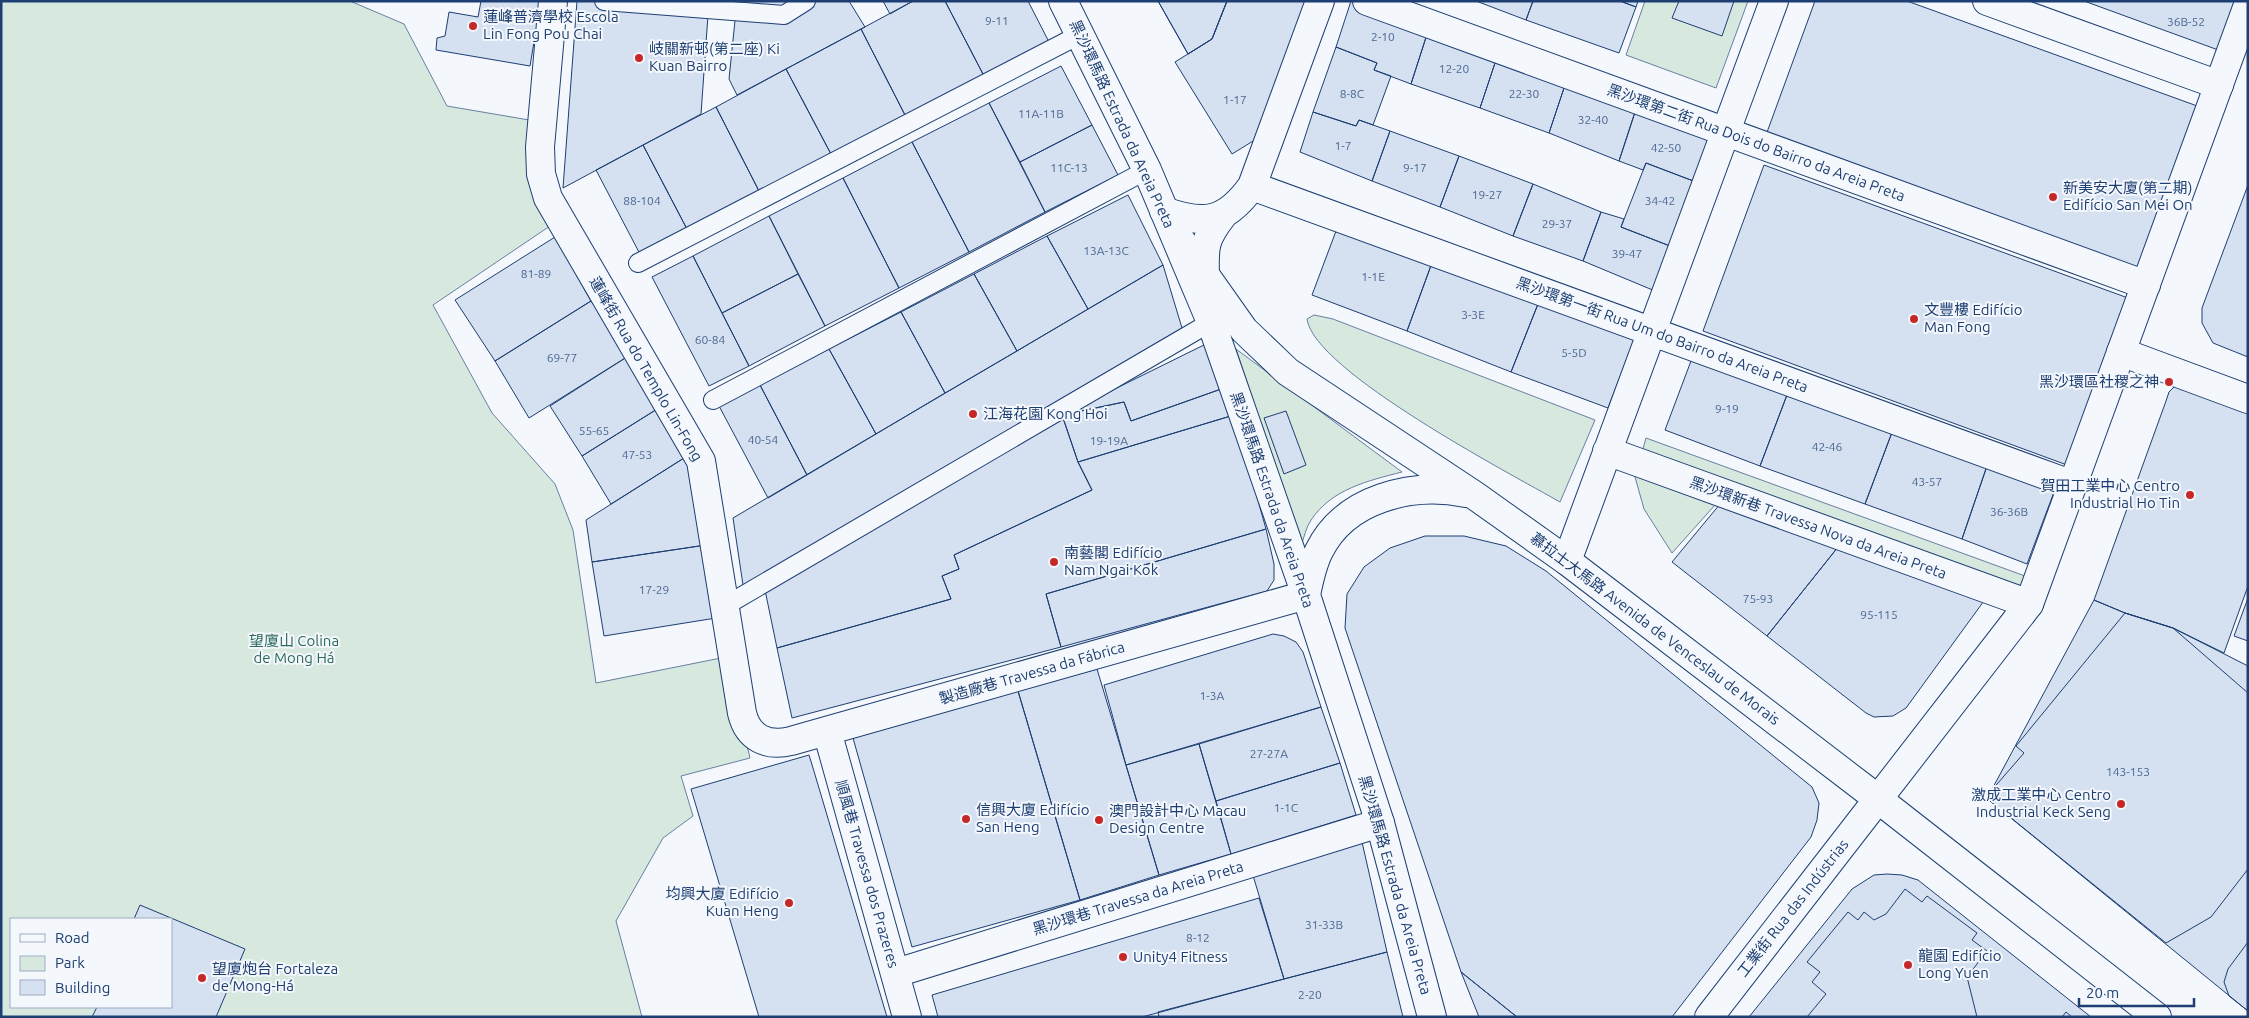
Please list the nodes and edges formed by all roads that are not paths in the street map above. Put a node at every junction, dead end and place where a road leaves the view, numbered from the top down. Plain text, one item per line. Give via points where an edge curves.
1 (553, 1) edge
2 (604, 1) edge
3 (806, 1) edge
4 (1063, 1) edge
5 (1320, 1) edge
6 (1367, 1) edge
7 (1774, 1) edge
8 (1987, 1) edge
9 (2248, 5) edge
10 (721, 6) edge
11 (1081, 34) junction
12 (2218, 85) junction
13 (1725, 132) junction
14 (1147, 170) junction
15 (1252, 186) junction
16 (1223, 215) junction
17 (1168, 219) junction
18 (638, 263) dead end
19 (1205, 277) junction
20 (2146, 285) junction
21 (1211, 322) junction
22 (1652, 331) junction
23 (2121, 352) junction
24 (2248, 398) edge
25 (713, 400) dead end
26 (1607, 451) junction
27 (2072, 484) junction
28 (1474, 495) junction
29 (1567, 561) junction
30 (1306, 596) junction
31 (2029, 604) junction
32 (725, 606) junction
33 (827, 731) junction
34 (759, 740) joint
35 (1878, 799) junction
36 (1380, 823) junction
37 (896, 974) junction
38 (907, 1017) edge
39 (1432, 1017) edge
40 (1709, 1017) edge
41 (2157, 1017) edge

1 - 32 street, 蓮峰街 Rua do Templo Lin-Fong via 540,147 541,174 548,198 702,461
2 - 10 lane
3 - 10 lane via 784,15
4 - 11 street, 黑沙環馬路 Estrada da Areia Preta
5 - 15 street
6 - 13 street, 黑沙環第二街 Rua Dois do Bairro da Areia Preta
7 - 13 street
8 - 12 street
9 - 12 street, 工業街 Rua das Indústrias
11 - 14 street, 黑沙環馬路 Estrada da Areia Preta
11 - 18 lane
12 - 20 street, 工業街 Rua das Indústrias
13 - 20 street, 黑沙環第二街 Rua Dois do Bairro da Areia Preta
13 - 22 street
14 - 17 street, 黑沙環馬路 Estrada da Areia Preta
14 - 25 lane
15 - 16 street via 1239,204
15 - 22 street, 黑沙環第一街 Rua Um do Bairro da Areia Preta
16 - 17 street via 1204,220
16 - 19 street via 1210,232 1204,251
17 - 19 street, 慕拉士大馬路 Avenida de Venceslau de Morais
17 - 21 street, 黑沙環馬路 Estrada da Areia Preta
19 - 28 street, 慕拉士大馬路 Avenida de Venceslau de Morais via 1244,330 1288,372
20 - 23 street, 工業街 Rua das Indústrias
21 - 30 street, 黑沙環馬路 Estrada da Areia Preta
21 - 32 lane
22 - 26 street
22 - 27 street, 黑沙環第一街 Rua Um do Bairro da Areia Preta
23 - 24 street
23 - 27 street, 工業街 Rua das Indústrias
26 - 29 street
26 - 31 street, 黑沙環新巷 Travessa Nova da Areia Preta
27 - 31 street, 工業街 Rua das Indústrias
28 - 29 street, 慕拉士大馬路 Avenida de Venceslau de Morais
28 - 30 street via 1441,489 1418,490 1363,506 1344,520 1325,541 1310,573
29 - 35 street, 慕拉士大馬路 Avenida de Venceslau de Morais
30 - 33 street, 製造廠巷 Travessa da Fábrica
30 - 36 street, 黑沙環馬路 Estrada da Areia Preta
31 - 35 street, 工業街 Rua das Indústrias
32 - 34 street, 蓮峰街 Rua do Templo Lin-Fong via 744,724
33 - 34 street, 製造廠巷 Travessa da Fábrica via 780,743
33 - 37 street, 順風巷 Travessa dos Prazeres
35 - 40 street, 工業街 Rua das Indústrias
35 - 41 street, 慕拉士大馬路 Avenida de Venceslau de Morais
36 - 37 street, 黑沙環巷 Travessa da Areia Preta
36 - 39 street, 黑沙環馬路 Estrada da Areia Preta
37 - 38 street, 順風巷 Travessa dos Prazeres

